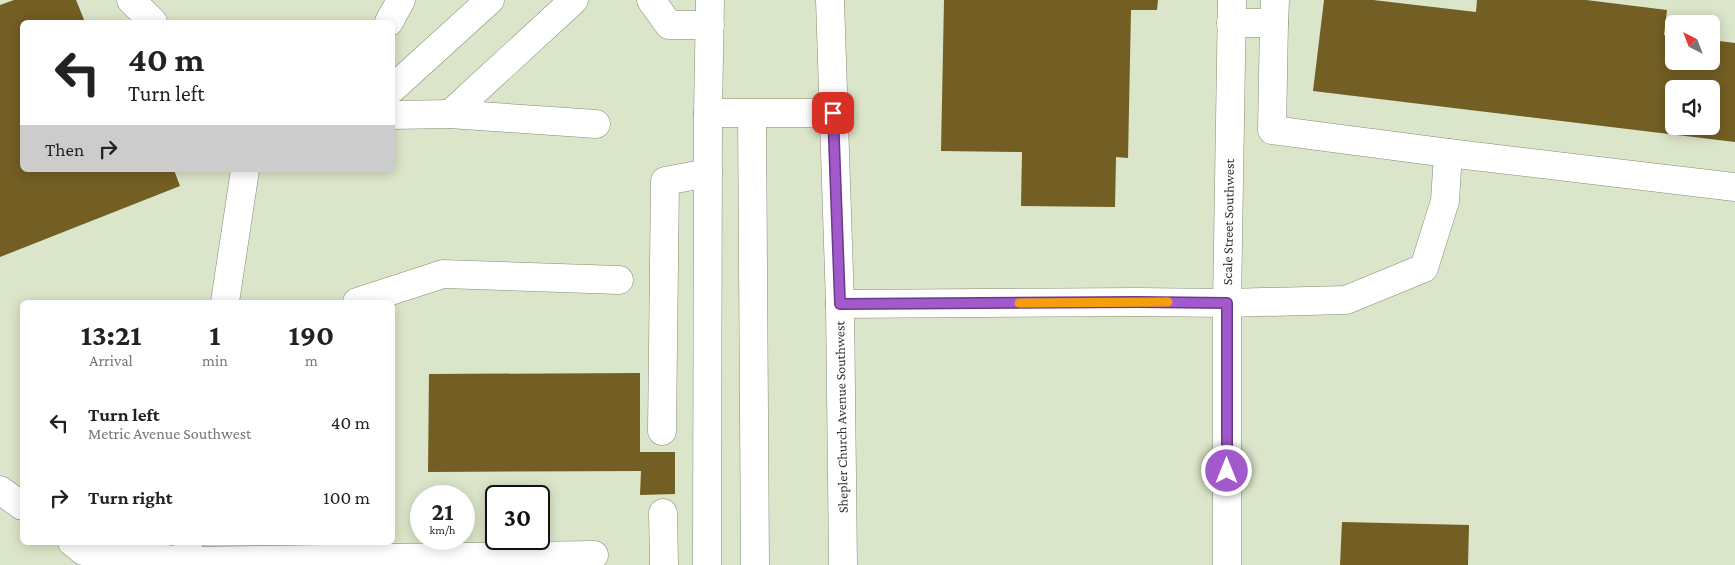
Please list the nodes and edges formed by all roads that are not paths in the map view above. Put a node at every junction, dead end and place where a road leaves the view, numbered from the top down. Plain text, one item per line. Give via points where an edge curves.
1 (131, 0) edge
2 (401, 0) edge
3 (490, 0) edge
4 (574, 0) edge
5 (651, 0) edge
6 (830, 0) edge
7 (1232, 11) edge
8 (1275, 11) edge
9 (710, 13) edge
10 (152, 20) edge
11 (390, 20) edge
12 (395, 103) edge
13 (395, 104) edge
14 (708, 113) junction
15 (833, 113) junction
16 (450, 114) junction
17 (752, 114) junction
18 (596, 124) dead end
19 (1448, 153) junction
20 (245, 172) edge
21 (708, 173) junction
22 (1735, 187) edge
23 (619, 280) dead end
24 (225, 300) edge
25 (363, 300) edge
26 (1227, 303) junction
27 (840, 304) junction
28 (662, 430) dead end
29 (0, 490) edge
30 (20, 505) edge
31 (662, 513) dead end
32 (76, 545) edge
33 (343, 551) edge
34 (187, 552) edge
35 (594, 555) dead end
36 (664, 565) edge
37 (707, 565) edge
38 (755, 565) edge
39 (843, 565) edge
40 (1227, 565) edge

1 - 10 street
2 - 11 street
3 - 12 street
4 - 16 street
5 - 9 street via 669,25
6 - 15 street, Shepler Church Avenue Southwest
7 - 8 street
7 - 26 street, Scale Street Southwest
8 - 19 street via 1272,130
9 - 14 street
13 - 16 street
14 - 17 street
14 - 21 street
15 - 17 street
15 - 27 street, Shepler Church Avenue Southwest
16 - 18 street
17 - 38 street
19 - 22 street
19 - 26 street via 1445,201 1424,268 1346,300
20 - 24 street
21 - 28 street via 665,181
21 - 37 street
23 - 25 street via 442,274
26 - 27 street
26 - 40 street, Scale Street Southwest
27 - 39 street, Shepler Church Avenue Southwest
29 - 30 street
31 - 36 street
32 - 34 street via 83,550
33 - 34 street
33 - 35 street

